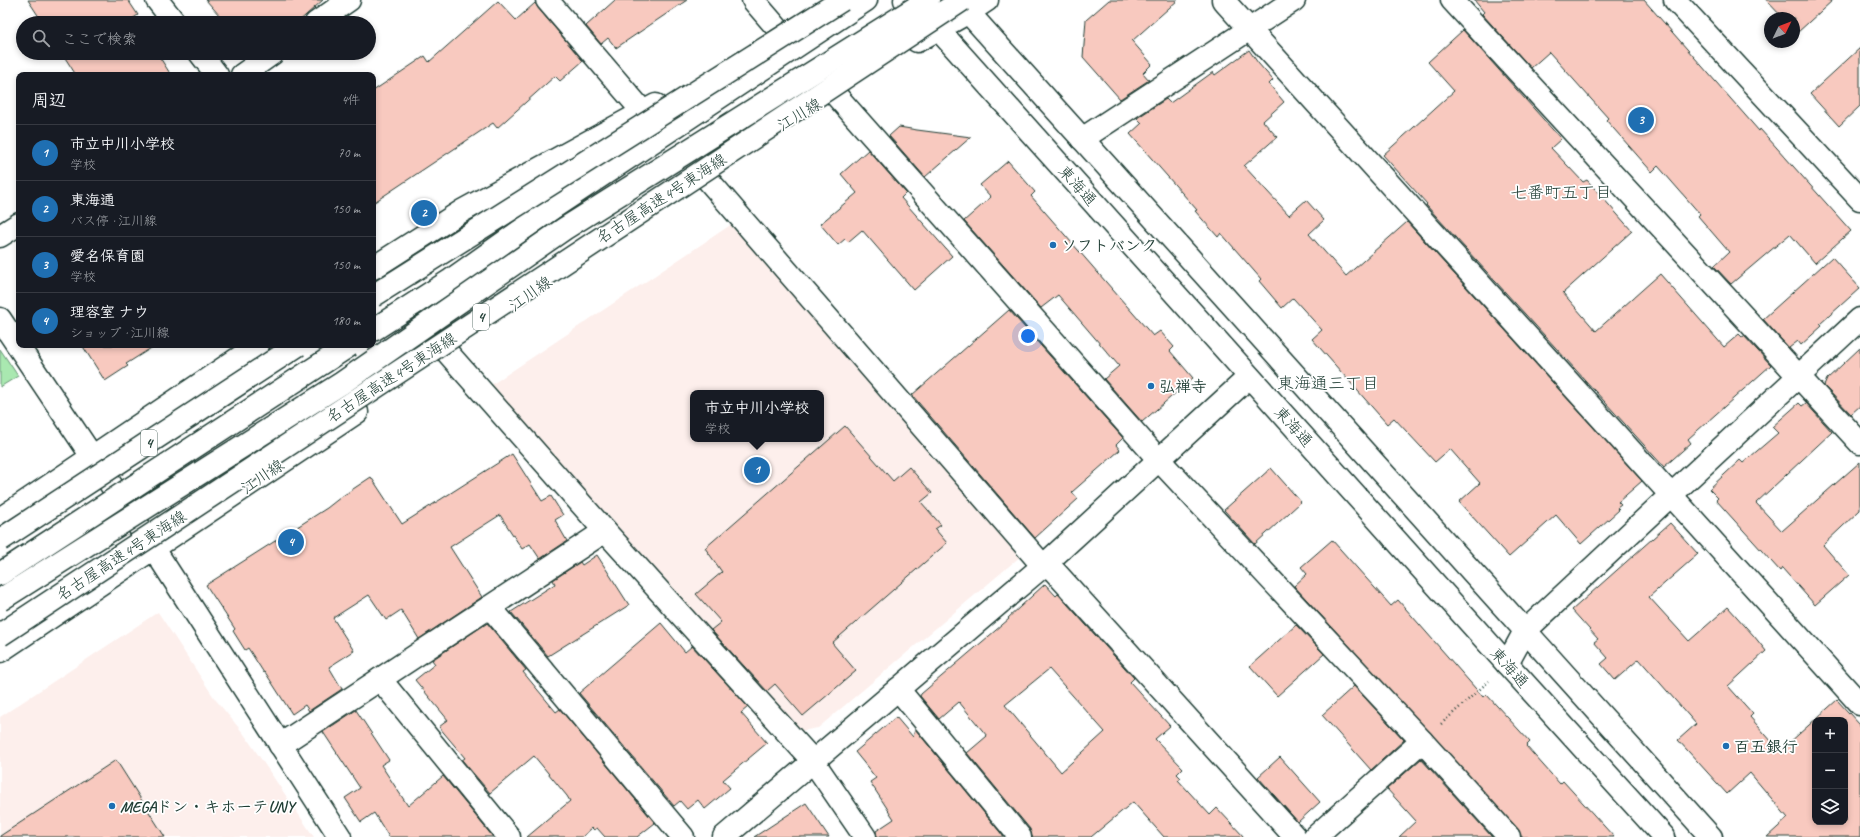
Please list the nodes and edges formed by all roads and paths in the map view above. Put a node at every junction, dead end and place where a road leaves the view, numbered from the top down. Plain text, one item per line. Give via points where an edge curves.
1 (157, 0) edge
2 (349, 0) edge
3 (547, 0) edge
4 (753, 0) edge
5 (827, 0) edge
6 (842, 0) edge
7 (866, 0) edge
8 (905, 0) edge
9 (928, 0) edge
10 (987, 0) edge
11 (1223, 0) edge
12 (1294, 0) edge
13 (1452, 0) edge
14 (1675, 0) edge
15 (963, 4) edge
16 (170, 16) edge
17 (326, 16) edge
18 (778, 29) junction
19 (938, 29) junction
20 (1249, 30) junction
21 (205, 60) edge
22 (263, 60) edge
23 (215, 72) edge
24 (246, 72) edge
25 (834, 93) junction
26 (644, 113) junction
27 (1082, 139) junction
28 (702, 173) junction
29 (1860, 199) edge
30 (16, 226) edge
31 (0, 236) edge
32 (376, 266) edge
33 (376, 294) edge
34 (0, 319) edge
35 (1860, 319) edge
36 (376, 328) edge
37 (16, 343) edge
38 (19, 348) edge
39 (254, 348) edge
40 (293, 348) edge
41 (345, 348) edge
42 (447, 352) junction
43 (1798, 376) junction
44 (1249, 377) junction
45 (1860, 443) edge
46 (92, 458) junction
47 (1159, 460) junction
48 (1671, 495) junction
49 (0, 519) edge
50 (605, 531) junction
51 (0, 540) edge
52 (154, 549) junction
53 (1045, 565) junction
54 (0, 574) edge
55 (0, 600) edge
56 (490, 607) junction
57 (1525, 631) junction
58 (0, 635) edge
59 (0, 651) edge
60 (1507, 664) junction
61 (380, 679) junction
62 (898, 689) junction
63 (1860, 704) edge
64 (1422, 741) junction
65 (280, 745) junction
66 (813, 761) junction
67 (340, 837) edge
68 (509, 837) edge
69 (682, 837) edge
70 (724, 837) edge
71 (865, 837) edge
72 (1020, 837) edge
73 (1295, 837) edge
74 (1315, 837) edge
75 (1509, 837) edge
76 (1664, 837) edge
77 (1711, 837) edge

1 - 16 main road
2 - 17 main road
3 - 26 main road
4 - 18 main road
5 - 18 main road
6 - 33 main road, bridge
7 - 36 main road
8 - 19 main road, 東海通
9 - 55 main road, bridge via 564,229 342,383
10 - 15 main road, 江川線
11 - 20 main road
12 - 20 main road
13 - 43 main road
14 - 29 main road
15 - 19 main road, 江川線
15 - 27 main road
15 - 58 main road, 名古屋高速4号東海線 / 4, bridge
18 - 26 main road
19 - 25 main road, 江川線
19 - 44 main road, 東海通
20 - 27 main road
20 - 48 main road
21 - 23 main road
22 - 24 main road
25 - 28 main road, 江川線
25 - 47 main road
26 - 32 main road via 462,211
27 - 57 main road
28 - 42 main road, 江川線
28 - 53 main road
30 - 31 main road
34 - 37 main road
35 - 43 main road
38 - 46 main road
39 - 46 main road
40 - 51 main road, 4, bridge
41 - 54 main road, bridge
42 - 50 main road
42 - 52 main road, 江川線
43 - 45 main road
43 - 48 main road
44 - 47 main road
44 - 60 main road, 東海通
46 - 49 main road
46 - 52 main road
47 - 53 main road
47 - 64 main road
48 - 57 main road
48 - 63 main road
50 - 56 main road
50 - 66 main road
52 - 59 main road, 江川線
52 - 65 main road
53 - 62 main road
53 - 73 main road
56 - 61 main road
56 - 69 main road
57 - 60 main road
57 - 77 main road
60 - 64 path
60 - 76 main road, 東海通
61 - 65 main road
61 - 68 main road
62 - 66 main road
62 - 72 main road
64 - 74 main road
64 - 75 main road
65 - 67 main road
66 - 70 main road
66 - 71 main road

